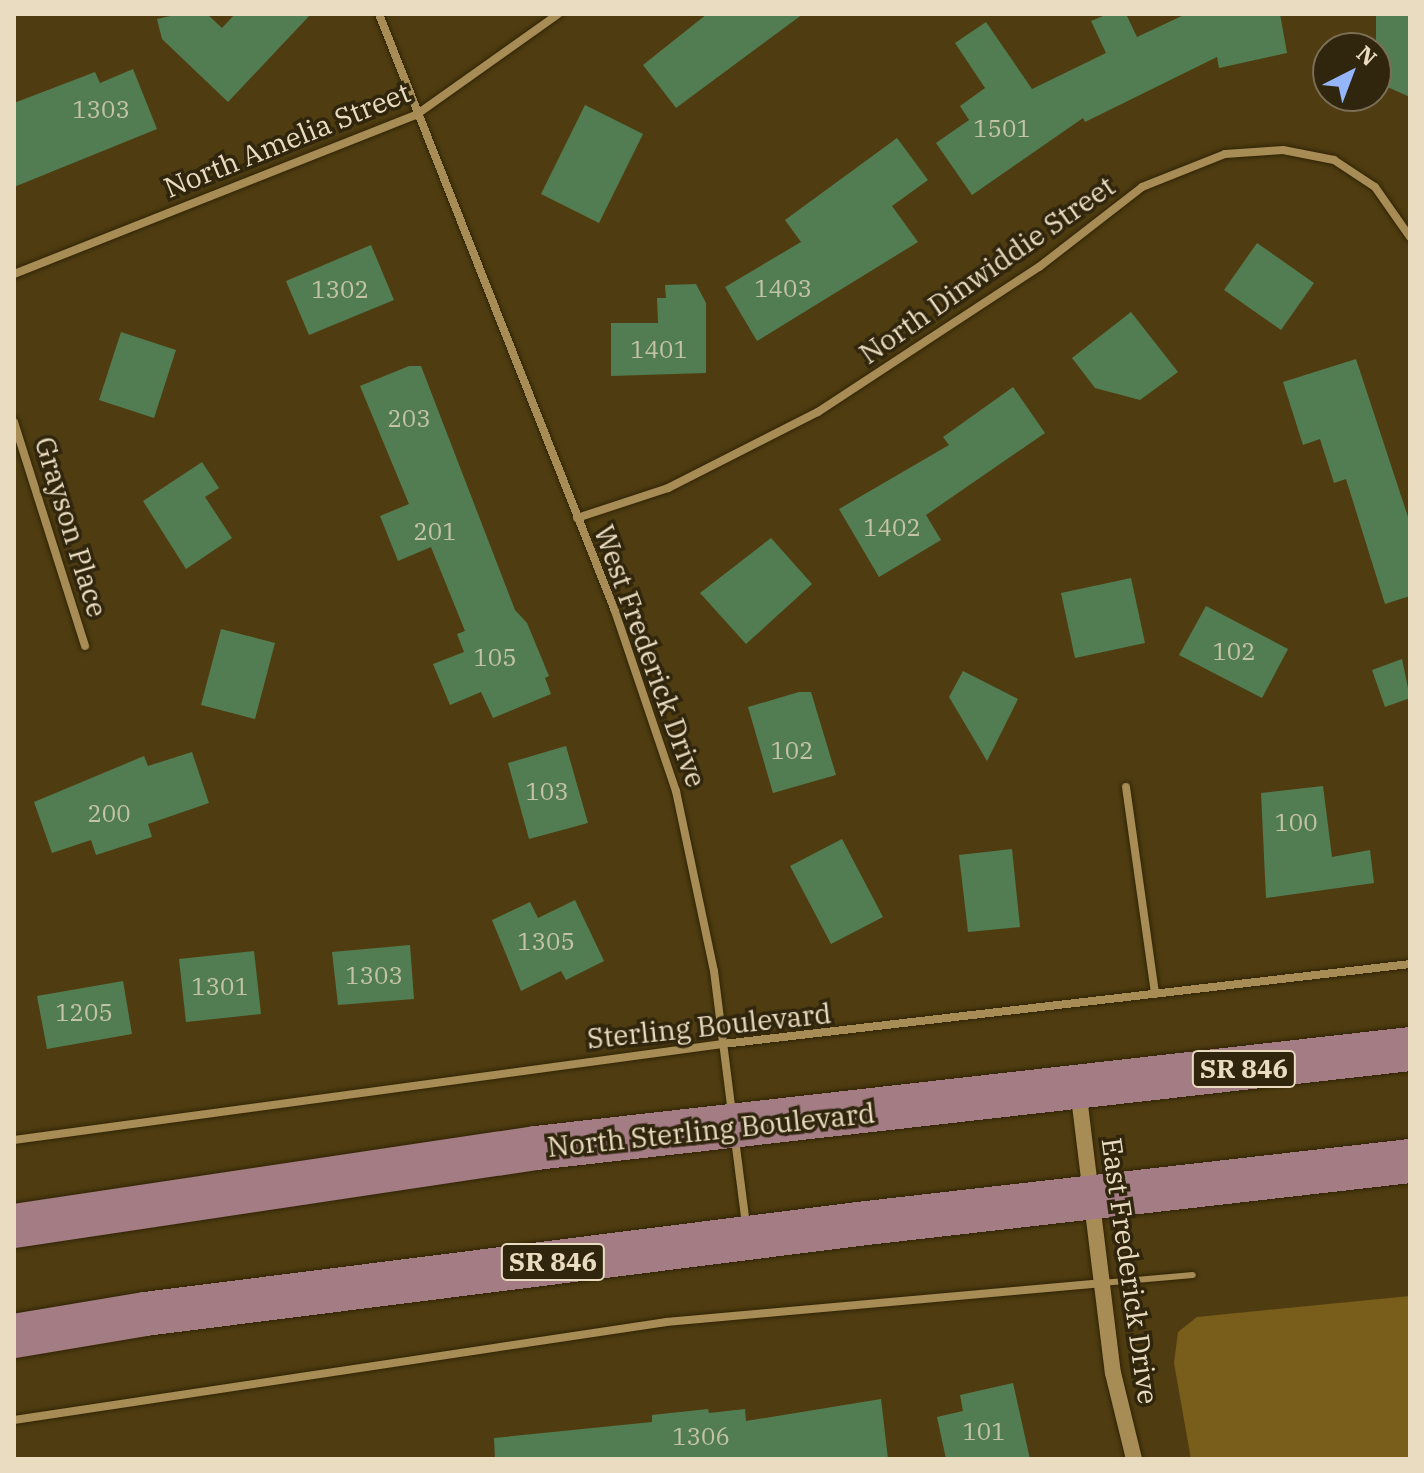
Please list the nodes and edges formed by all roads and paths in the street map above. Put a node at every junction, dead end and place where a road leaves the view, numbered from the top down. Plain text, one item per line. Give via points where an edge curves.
1 (379, 14) edge
2 (558, 14) edge
3 (416, 115) junction
4 (1410, 237) edge
5 (14, 274) edge
6 (14, 422) edge
7 (577, 518) junction
8 (85, 646) dead end
9 (1126, 787) dead end
10 (1410, 964) edge
11 (1155, 994) junction
12 (723, 1044) junction
13 (1410, 1049) edge
14 (1078, 1089) junction
15 (733, 1127) junction
16 (14, 1140) edge
17 (1410, 1161) edge
18 (1093, 1199) junction
19 (14, 1226) edge
20 (747, 1238) junction
21 (1193, 1275) dead end
22 (1102, 1283) junction
23 (14, 1336) edge
24 (14, 1420) edge
25 (1134, 1459) edge

1 - 3 street, West Frederick Drive
2 - 3 street, North Amelia Street
3 - 5 street, North Amelia Street
3 - 7 street, West Frederick Drive
4 - 7 street, North Dinwiddie Street via 1375,187 1334,160 1283,150 1225,154 1142,187 1039,267 818,412 668,488
6 - 8 street, Grayson Place
7 - 12 street, West Frederick Drive via 676,791 704,915
9 - 11 street
10 - 11 street, Sterling Boulevard
11 - 12 street, Sterling Boulevard
12 - 15 street, West Frederick Drive
12 - 16 street, Sterling Boulevard
13 - 14 main road, North Sterling Boulevard / SR 846
14 - 15 main road, North Sterling Boulevard / SR 846
14 - 18 street, East Frederick Drive
15 - 19 main road, North Sterling Boulevard / SR 846 via 322,1176
15 - 20 street, West Frederick Drive
17 - 18 main road, SR 846
18 - 20 main road, SR 846
18 - 22 street, East Frederick Drive
20 - 23 main road, SR 846 via 145,1314
21 - 22 lane
22 - 24 street via 667,1322
22 - 25 street, East Frederick Drive via 1113,1373

